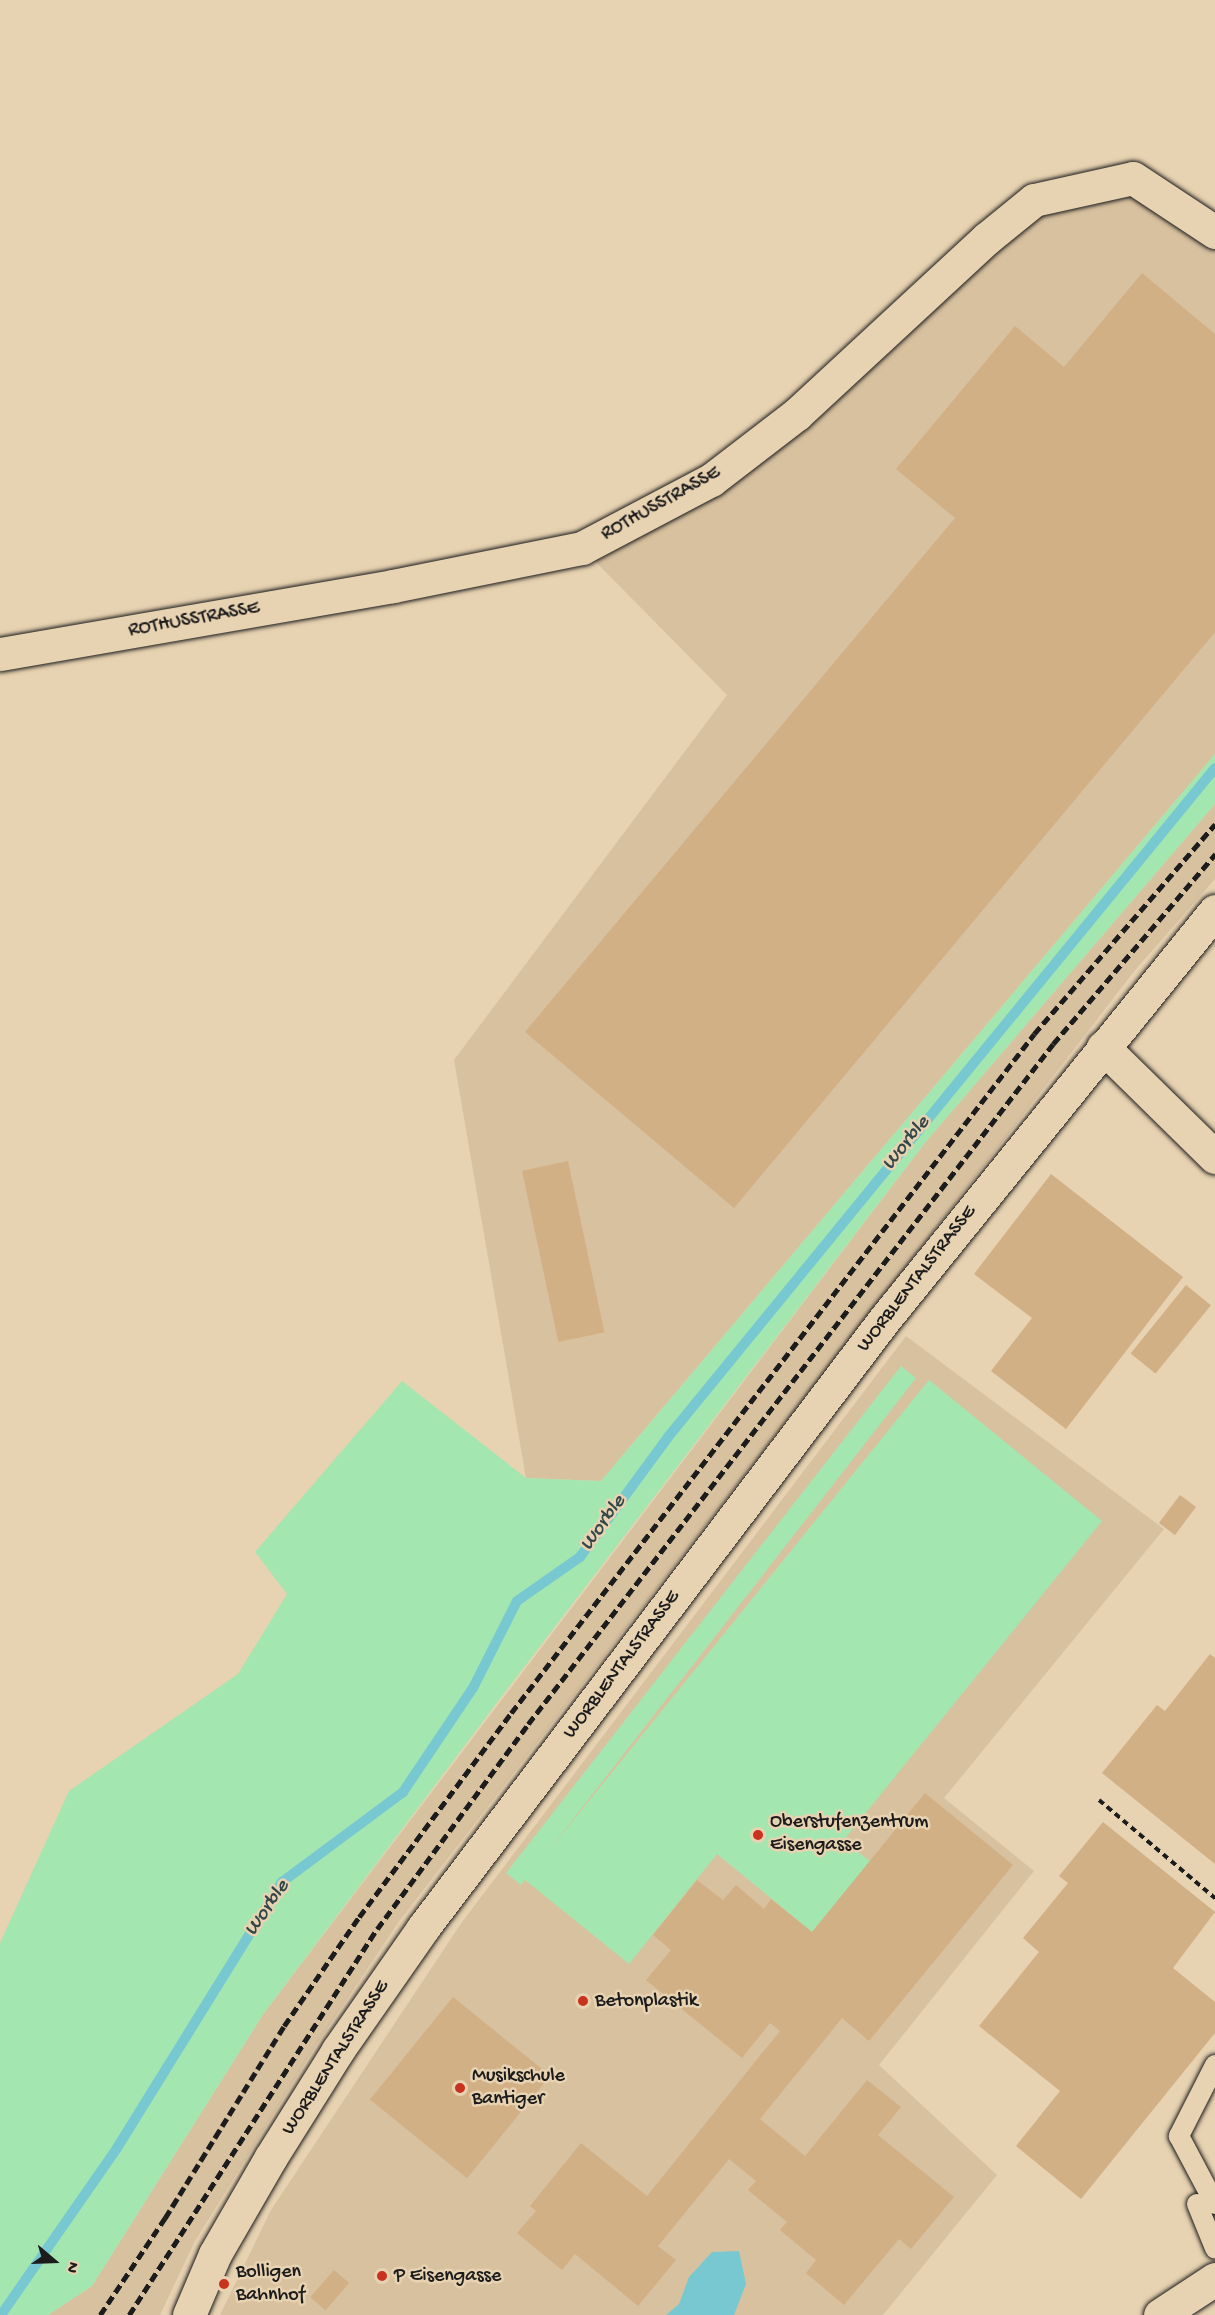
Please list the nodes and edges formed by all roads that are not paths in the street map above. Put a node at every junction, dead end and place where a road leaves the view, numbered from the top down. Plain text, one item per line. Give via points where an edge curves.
1 (1215, 232) edge
2 (0, 654) edge
3 (1215, 911) edge
4 (1103, 1047) junction
5 (1215, 1157) edge
6 (1215, 2065) edge
7 (1206, 2204) edge
8 (1215, 2248) edge
9 (1215, 2279) edge
10 (189, 2315) edge
11 (1160, 2315) edge

1 - 2 main road, ROTHUSSTRASSE via 1133,178 1034,200 780,427 711,480 582,548 393,586
3 - 4 main road, WORBLENTALSTRASSE
4 - 5 main road
4 - 10 main road, WORBLENTALSTRASSE via 884,1320 423,1928 338,2050 271,2157 215,2254
6 - 7 lane via 1179,2136
7 - 8 lane
9 - 11 main road

